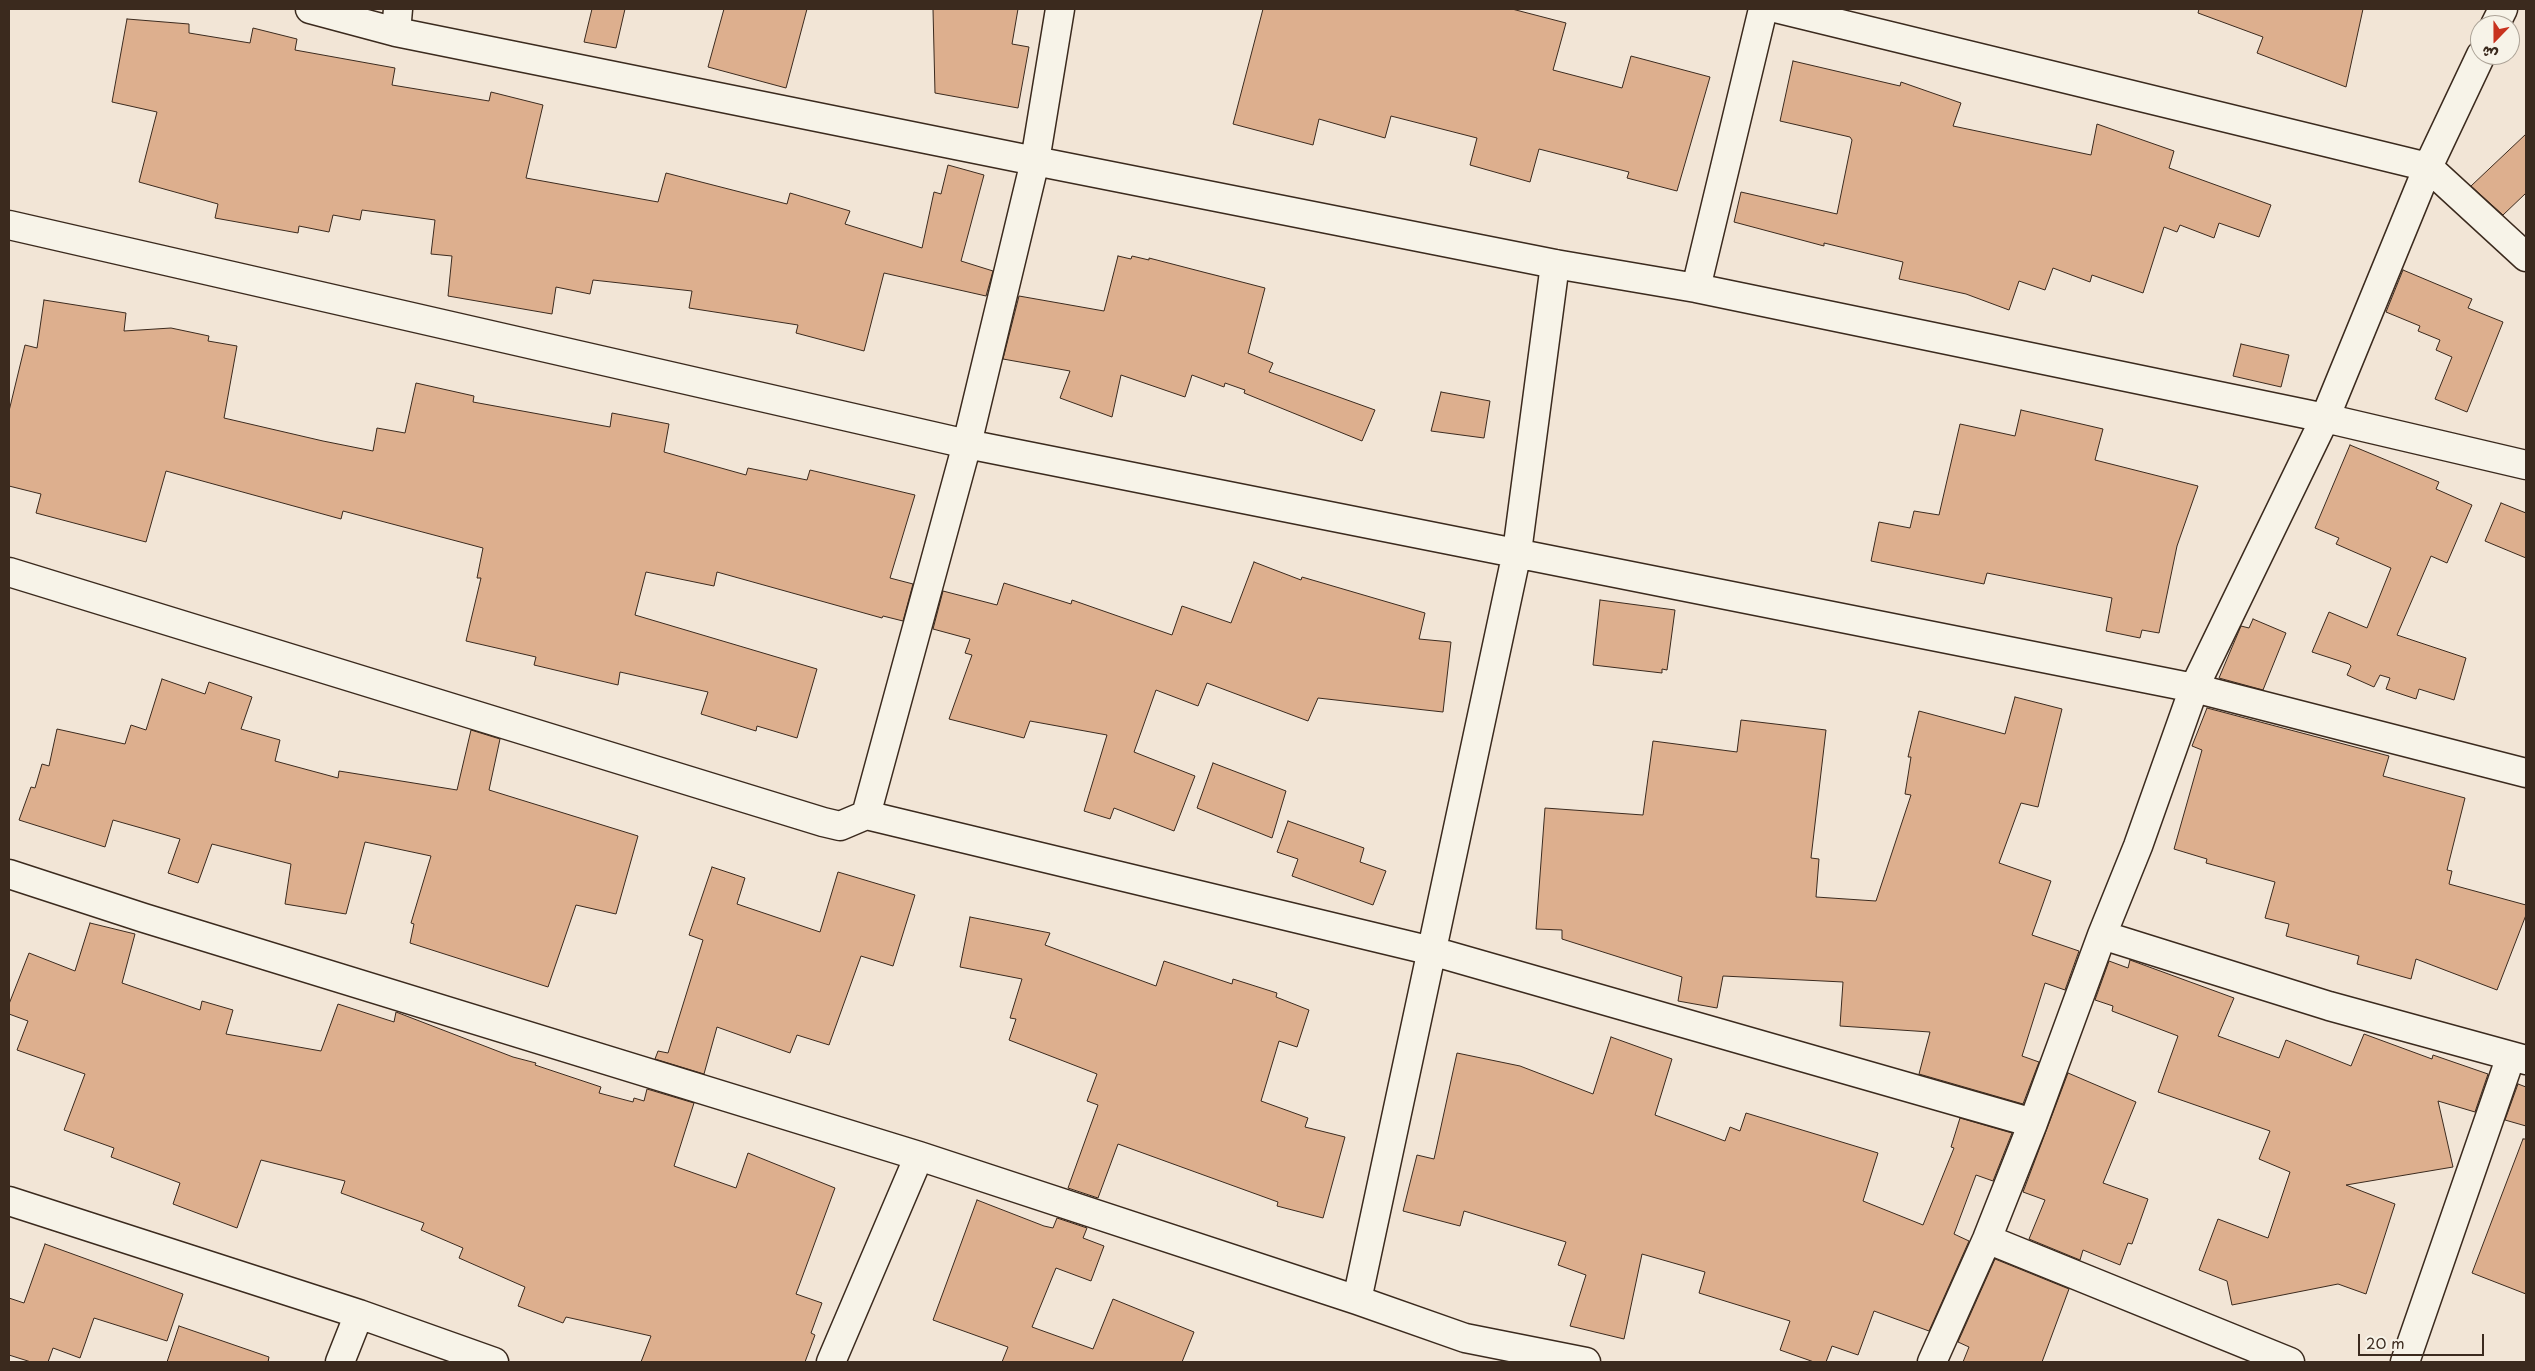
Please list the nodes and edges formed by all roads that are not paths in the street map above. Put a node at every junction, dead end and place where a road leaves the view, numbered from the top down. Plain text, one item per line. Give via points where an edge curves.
1 (310, 9) edge
2 (1060, 9) edge
3 (1762, 9) edge
4 (1779, 9) edge
5 (397, 20) edge
6 (2476, 65) edge
7 (1035, 161) junction
8 (2428, 167) junction
9 (9, 225) edge
10 (2526, 257) edge
11 (1555, 264) junction
12 (1696, 288) junction
13 (2325, 418) junction
14 (967, 444) junction
15 (2526, 465) edge
16 (1517, 552) junction
17 (9, 572) edge
18 (2194, 688) junction
19 (2526, 773) edge
20 (866, 815) junction
21 (9, 874) edge
22 (2102, 935) junction
23 (1432, 951) junction
24 (2519, 1058) edge
25 (2033, 1123) junction
26 (919, 1156) junction
27 (9, 1201) edge
28 (1987, 1239) junction
29 (1357, 1300) junction
30 (359, 1314) junction
31 (340, 1362) edge
32 (494, 1362) edge
33 (831, 1362) edge
34 (1586, 1362) edge
35 (1932, 1362) edge
36 (2290, 1362) edge
37 (2405, 1362) edge

1 - 5 street
2 - 7 street
3 - 12 street
4 - 8 street
5 - 7 street
6 - 8 street
7 - 11 street
7 - 14 street
8 - 10 street
8 - 13 street
9 - 14 street
11 - 12 street
11 - 16 street
12 - 13 street
13 - 15 street
13 - 18 street
14 - 16 street
14 - 20 street
16 - 18 street
16 - 23 street
17 - 20 street via 824,822 840,826
18 - 19 street
18 - 22 street via 2138,846
20 - 23 street
21 - 26 street
22 - 24 street via 2329,1006
22 - 25 street
23 - 25 street
23 - 29 street
24 - 37 street
25 - 28 street
26 - 29 street
26 - 33 street
27 - 30 street
28 - 35 street
28 - 36 street
29 - 34 street via 1465,1338
30 - 31 street
30 - 32 street

